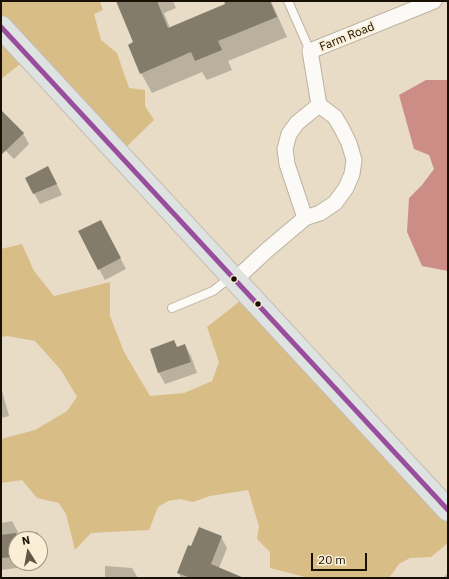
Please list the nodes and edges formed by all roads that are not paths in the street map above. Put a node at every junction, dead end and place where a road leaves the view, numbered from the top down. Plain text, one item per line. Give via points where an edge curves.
1 (288, 1) edge
2 (434, 1) edge
3 (1, 26) edge
4 (310, 51) junction
5 (319, 105) junction
6 (305, 218) junction
7 (234, 278) junction
8 (172, 308) dead end
9 (448, 510) edge

1 - 4 lane
2 - 4 street, Farm Road
3 - 7 main road
4 - 5 street, Farm Road
5 - 6 street via 297,123 289,134 286,149 287,164
5 - 6 street via 335,117 342,128 354,160 346,188 335,203 320,213
6 - 7 street
7 - 8 lane via 213,291
7 - 9 main road

